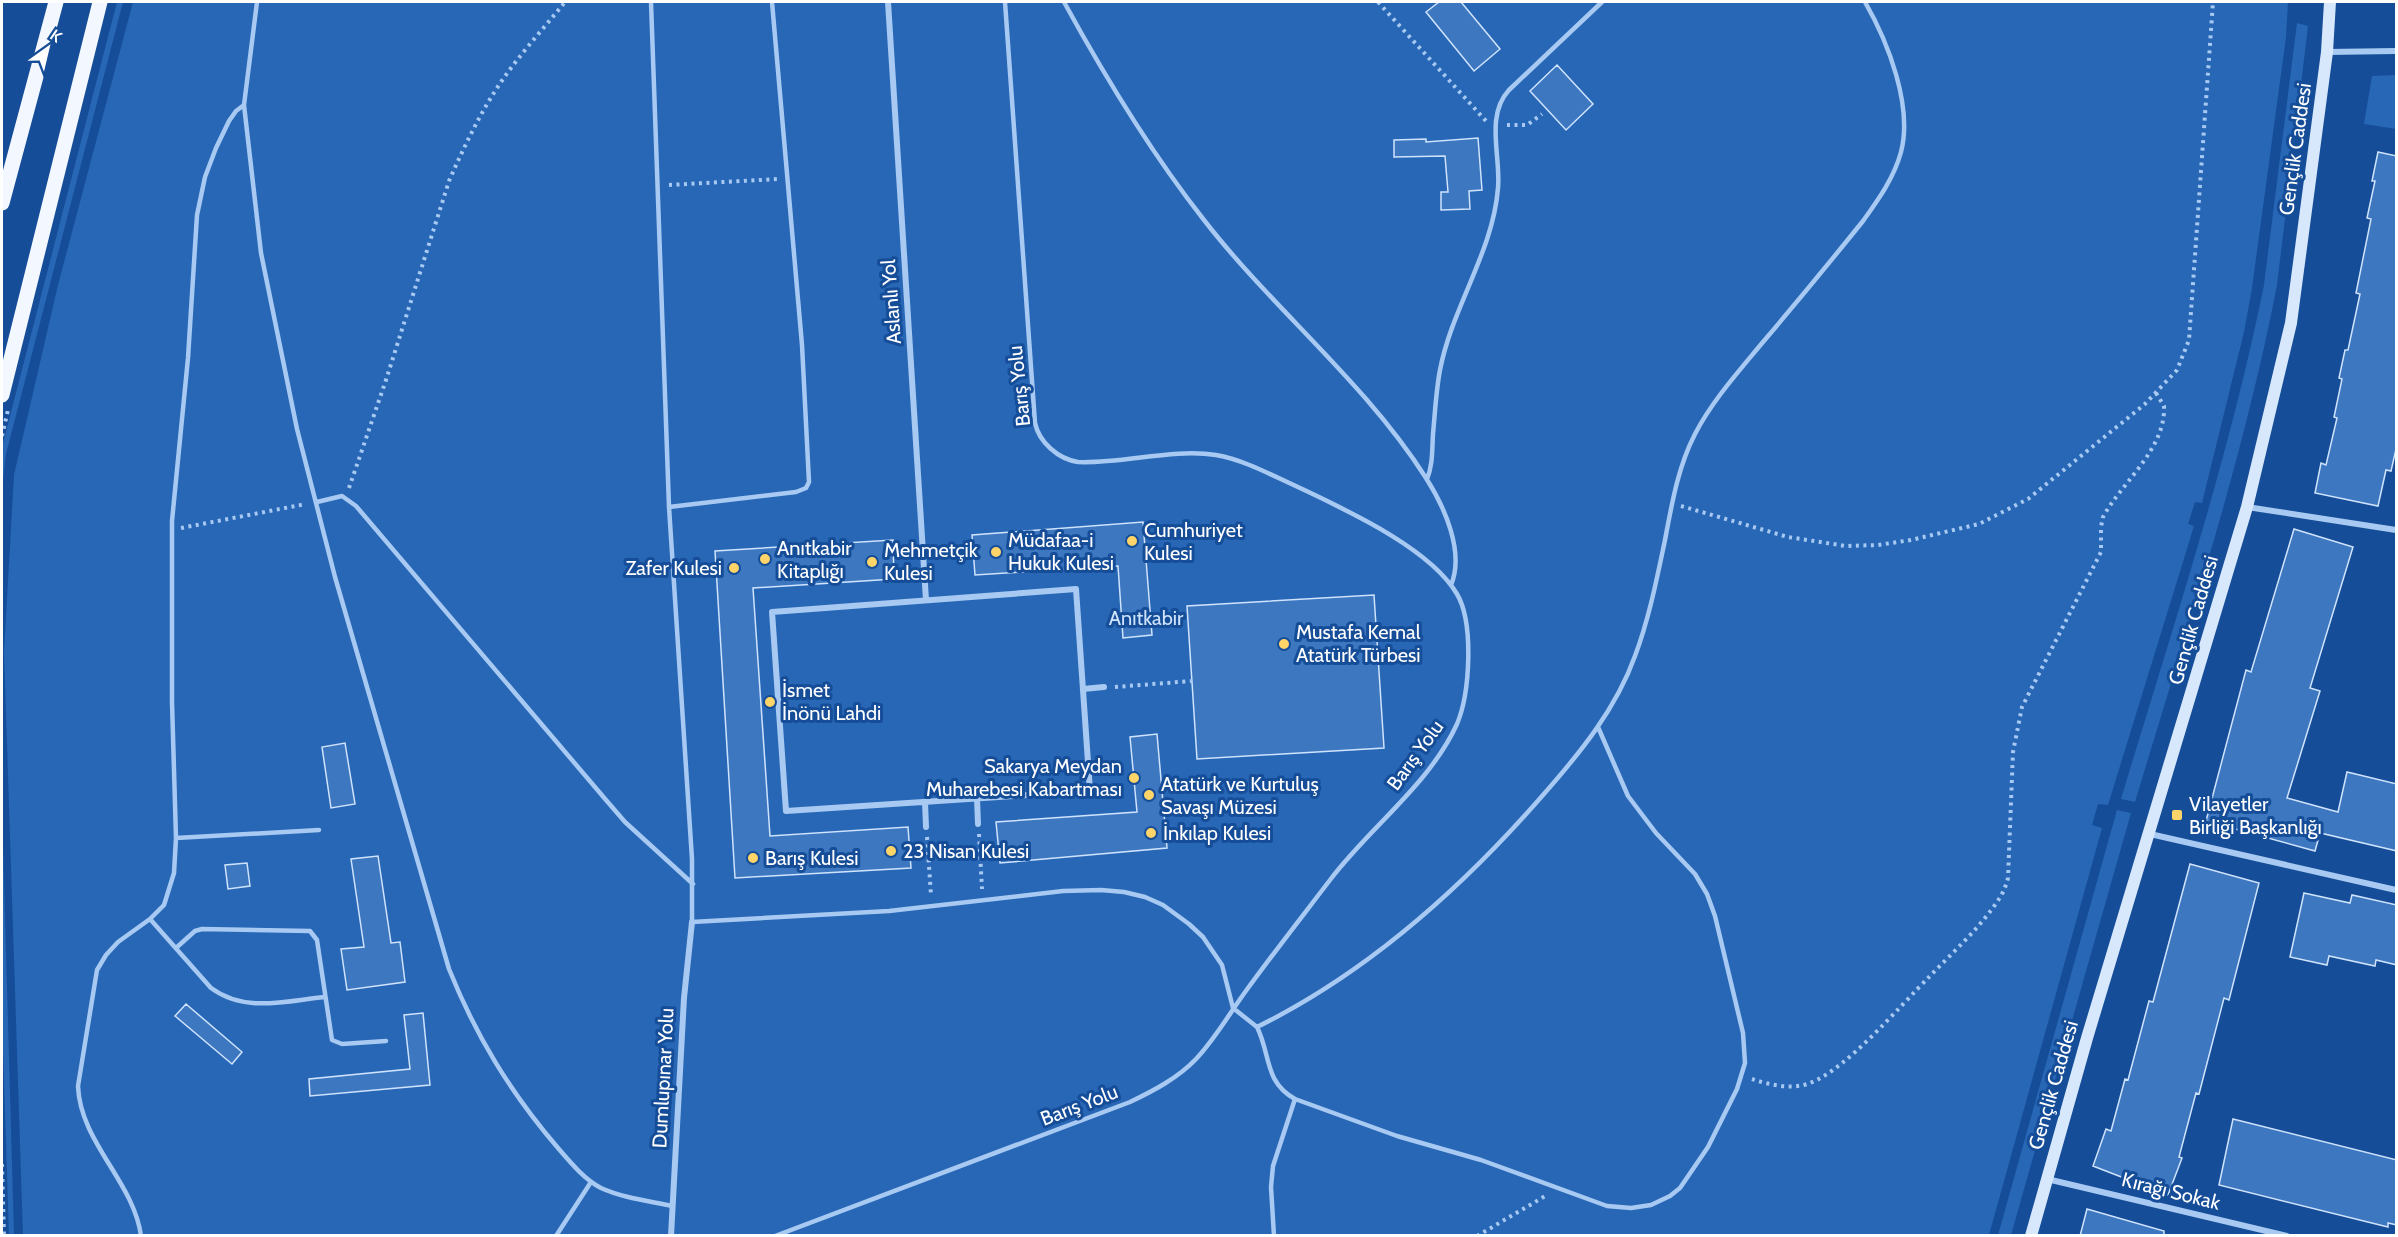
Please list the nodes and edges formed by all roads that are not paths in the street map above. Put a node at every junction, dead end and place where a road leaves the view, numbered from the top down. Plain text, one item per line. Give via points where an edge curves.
1 (56, 2) edge
2 (100, 2) edge
3 (257, 2) edge
4 (651, 2) edge
5 (772, 2) edge
6 (888, 2) edge
7 (1005, 2) edge
8 (1064, 2) edge
9 (1602, 2) edge
10 (1865, 2) edge
11 (2330, 2) edge
12 (2397, 51) edge
13 (2327, 52) junction
14 (244, 105) junction
15 (2, 203) edge
16 (2, 395) edge
17 (1426, 479) junction
18 (317, 502) junction
19 (669, 507) junction
20 (2247, 507) junction
21 (2397, 530) edge
22 (1451, 585) junction
23 (926, 600) junction
24 (1104, 687) road end
25 (1083, 689) junction
26 (1598, 727) junction
27 (977, 798) junction
28 (925, 802) junction
29 (978, 824) road end
30 (927, 827) road end
31 (319, 830) dead end
32 (2150, 834) junction
33 (176, 838) junction
34 (693, 884) junction
35 (2397, 890) edge
36 (150, 919) junction
37 (692, 922) junction
38 (176, 948) junction
39 (324, 997) junction
40 (1233, 1008) junction
41 (1257, 1027) junction
42 (386, 1041) dead end
43 (1295, 1099) junction
44 (2046, 1179) junction
45 (591, 1182) junction
46 (672, 1206) junction
47 (141, 1236) edge
48 (556, 1236) edge
49 (670, 1236) edge
50 (775, 1236) edge
51 (1274, 1236) edge
52 (2031, 1236) edge
53 (2287, 1236) edge

1 - 15 main road
2 - 16 main road
3 - 14 lane
4 - 19 lane
5 - 19 lane via 802,345 808,482 806,488 796,492
6 - 23 street, Aslanlı Yol
7 - 22 lane, Barış Yolu via 1035,423 1040,436 1061,456 1078,462 1194,454 1231,459 1371,523 1404,544
8 - 17 lane via 1115,89 1205,222 1367,402
9 - 17 lane via 1505,94 1500,104 1494,210 1443,356 1431,466
10 - 26 lane via 1888,51 1900,92 1904,135 1896,168 1863,221 1708,412 1687,451 1636,654
11 - 13 main road, Gençlik Caddesi
12 - 13 street
13 - 20 main road, Gençlik Caddesi via 2291,323
14 - 18 lane via 261,253 297,429
14 - 33 lane via 229,121 216,148 197,215 172,530
17 - 22 lane via 1453,540 1456,566
18 - 34 lane via 346,497 357,506 606,800
18 - 45 lane via 335,577 449,969 467,1013 507,1083 545,1133
19 - 34 lane
20 - 21 street
20 - 32 main road, Gençlik Caddesi
22 - 40 lane, Barış Yolu via 1463,607 1467,648 1465,696 1458,722 1411,790 1344,862
23 - 25 street via 1076,589
23 - 28 street via 772,612 786,811
24 - 25 street
25 - 27 street via 1090,790
26 - 41 lane via 1524,817 1462,880 1379,951
26 - 43 lane via 1628,796 1648,824 1695,874 1707,894 1743,1033 1743,1076 1708,1147 1686,1180 1670,1196 1651,1205 1619,1208 1594,1203 1481,1160 1397,1136
27 - 28 street
27 - 29 street
28 - 30 street
31 - 33 lane
32 - 35 street
32 - 44 main road, Gençlik Caddesi
33 - 36 lane via 170,890 164,905
34 - 37 lane
36 - 38 lane
36 - 47 lane via 118,942 97,970 78,1086 98,1145 136,1212
37 - 40 lane via 889,910 1101,890 1135,894 1155,901 1189,924 1210,946 1222,965
37 - 46 street, Dumlupınar Yolu
38 - 39 lane via 211,988 236,1002 248,1005
38 - 39 lane via 202,929 304,930 317,939
39 - 42 lane via 332,1040 342,1044
40 - 41 lane
40 - 50 lane, Barış Yolu via 1195,1060 1172,1079 1130,1102
41 - 43 lane via 1274,1081
43 - 51 lane via 1273,1166
44 - 52 main road, Gençlik Caddesi
44 - 53 street, Kırağı Sokak
45 - 46 lane via 617,1194
45 - 48 lane
46 - 49 street, Dumlupınar Yolu

